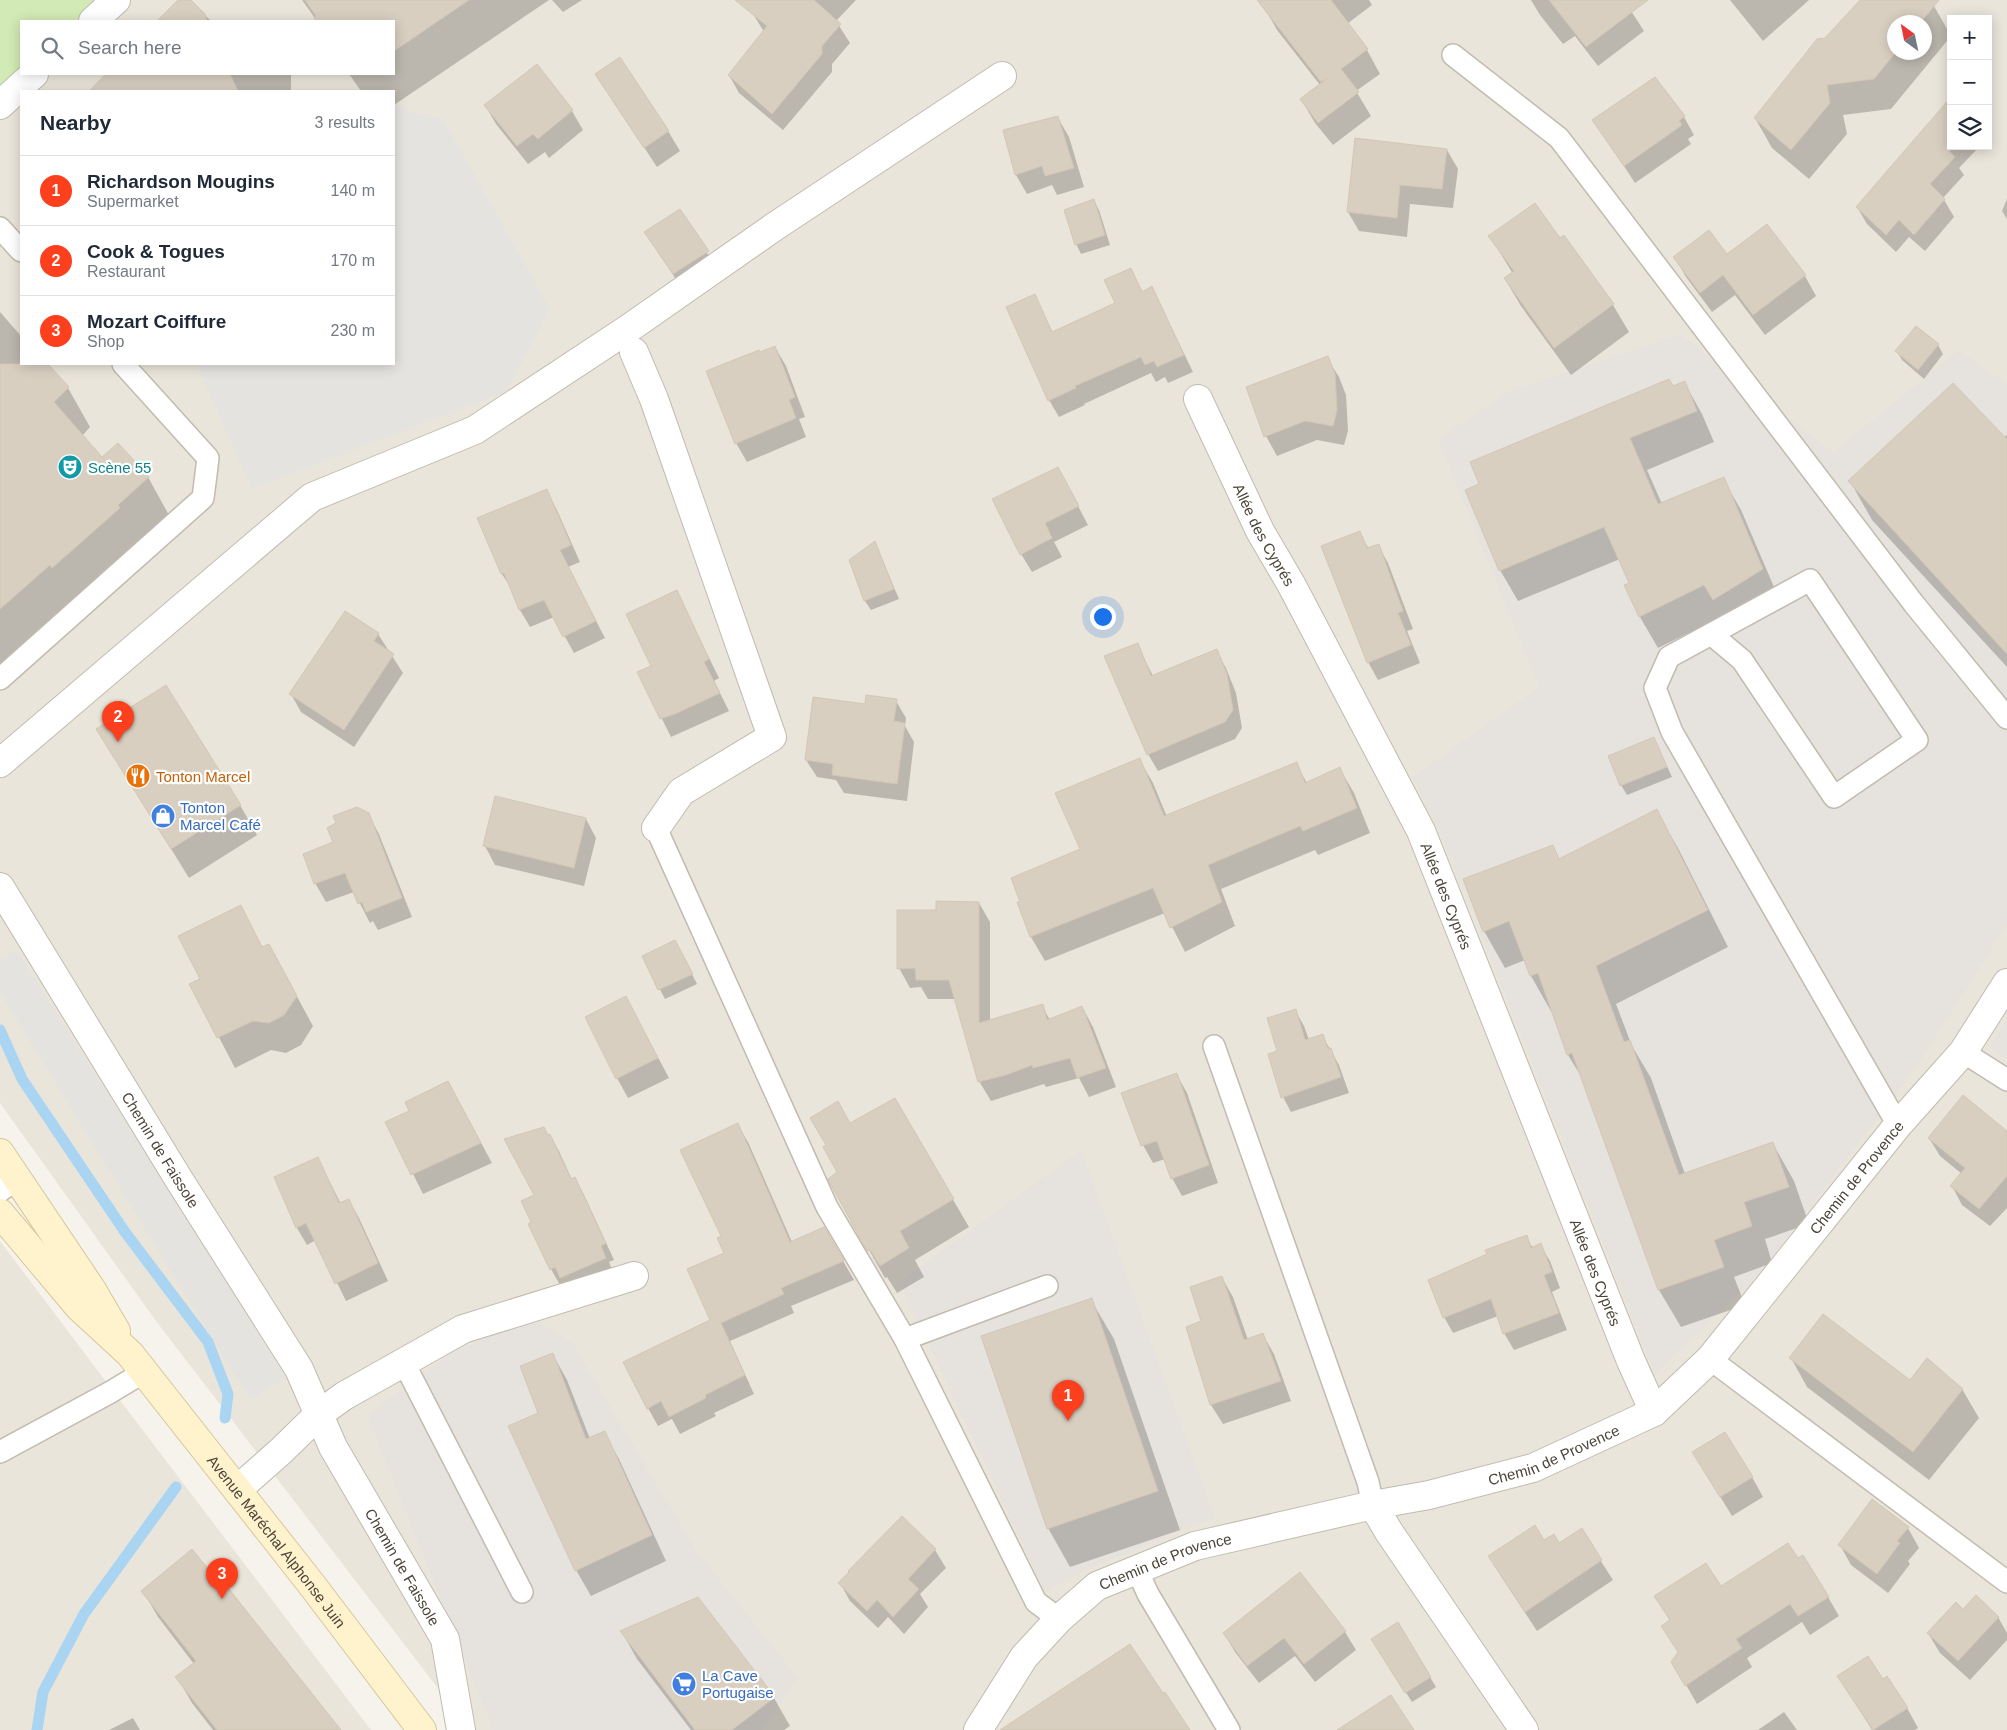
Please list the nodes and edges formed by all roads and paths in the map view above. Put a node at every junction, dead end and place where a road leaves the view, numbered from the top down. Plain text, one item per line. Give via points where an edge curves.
1 (116, 0) edge
2 (94, 20) edge
3 (1453, 55) dead end
4 (33, 75) edge
5 (1002, 76) dead end
6 (0, 105) edge
7 (0, 228) edge
8 (20, 250) edge
9 (634, 352) dead end
10 (123, 365) edge
11 (1198, 399) dead end
12 (1711, 634) junction
13 (0, 679) edge
14 (2007, 718) edge
15 (0, 763) edge
16 (656, 828) joint
17 (0, 887) edge
18 (2007, 984) edge
19 (1214, 1046) dead end
20 (1963, 1052) junction
21 (2007, 1080) edge
22 (1898, 1124) junction
23 (0, 1153) edge
24 (9, 1185) edge
25 (0, 1213) edge
26 (634, 1276) dead end
27 (1047, 1286) dead end
28 (905, 1338) junction
29 (1710, 1359) junction
30 (137, 1363) junction
31 (404, 1363) junction
32 (1654, 1412) junction
33 (319, 1414) junction
34 (0, 1452) edge
35 (238, 1489) junction
36 (1373, 1505) junction
37 (1137, 1570) junction
38 (2007, 1582) edge
39 (522, 1592) dead end
40 (1060, 1619) junction
41 (422, 1730) edge
42 (461, 1730) edge
43 (978, 1730) edge
44 (1229, 1730) edge
45 (1524, 1730) edge

1 - 2 street
3 - 14 lane via 1559,138 1914,604
4 - 6 street
5 - 15 street via 476,430 312,498
7 - 8 lane
9 - 16 street via 654,399 772,737 681,792
10 - 13 lane via 208,458 203,498
11 - 32 street, Allée des Cyprés via 1260,531 1421,831
12 - 12 lane via 1810,580 1917,740 1834,797 1742,660
12 - 22 lane via 1669,657 1656,688 1672,732
16 - 28 lane via 827,1207
17 - 33 street, Chemin de Faissole via 299,1369
18 - 20 street, Chemin de Provence
19 - 36 lane via 1368,1482
20 - 21 lane
20 - 22 street, Chemin de Provence
22 - 29 street, Chemin de Provence
23 - 24 main road, Avenue Maréchal Alphonse Juin
24 - 30 main road, Avenue Maréchal Alphonse Juin via 92,1290
25 - 30 main road, Avenue Maréchal Alphonse Juin via 78,1307
26 - 31 street via 463,1330
27 - 28 lane
28 - 40 lane via 1036,1602
29 - 32 street, Chemin de Provence
29 - 38 lane
30 - 34 lane
30 - 35 main road, Avenue Maréchal Alphonse Juin
31 - 33 street via 344,1396
31 - 39 lane
32 - 36 street, Chemin de Provence via 1533,1468 1429,1495
33 - 35 street
33 - 42 street, Chemin de Faissole via 333,1447 444,1639
35 - 41 main road, Avenue Maréchal Alphonse Juin
36 - 37 street, Chemin de Provence via 1195,1546
36 - 45 street
37 - 40 street, Chemin de Provence via 1097,1586
37 - 44 lane
40 - 43 street, Chemin de Provence via 1024,1658

